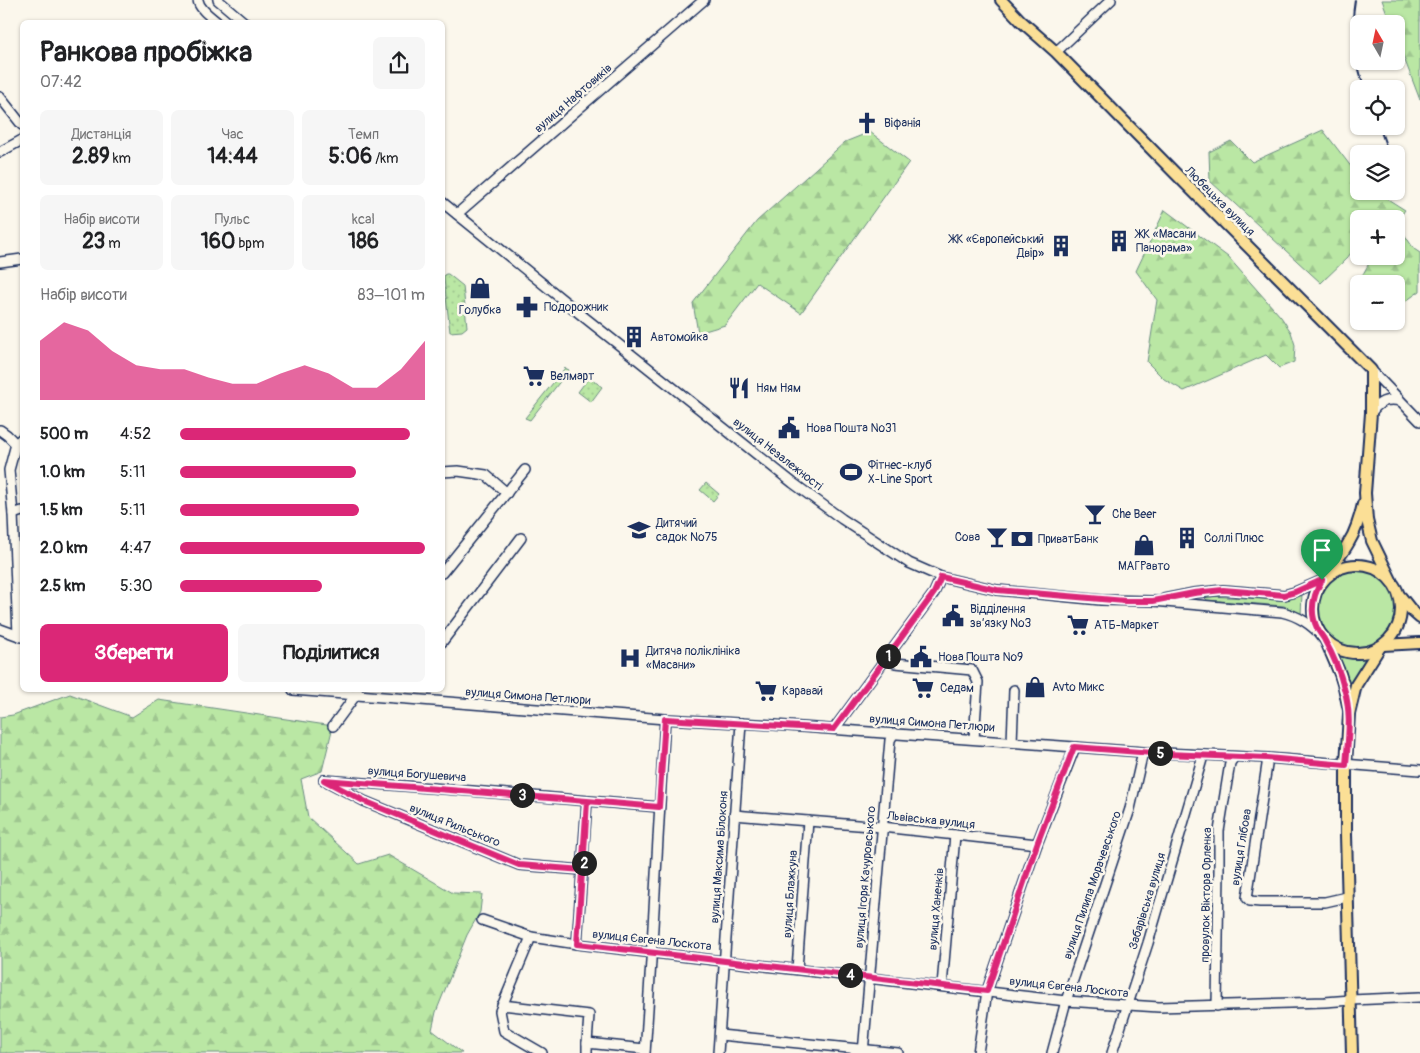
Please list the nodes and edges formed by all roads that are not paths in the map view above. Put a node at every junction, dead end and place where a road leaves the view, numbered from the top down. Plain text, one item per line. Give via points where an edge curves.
1 (198, 0) edge
2 (218, 0) edge
3 (704, 0) edge
4 (1001, 0) edge
5 (1111, 0) edge
6 (213, 20) edge
7 (242, 20) edge
8 (1056, 52) junction
9 (0, 97) edge
10 (20, 122) edge
11 (20, 141) edge
12 (0, 152) edge
13 (445, 204) edge
14 (458, 214) junction
15 (20, 260) edge
16 (0, 262) edge
17 (1371, 370) junction
18 (1400, 401) junction
19 (1371, 413) junction
20 (1420, 421) edge
21 (0, 430) edge
22 (19, 441) edge
23 (525, 470) dead end
24 (4, 471) edge
25 (445, 472) edge
26 (507, 493) junction
27 (1365, 493) junction
28 (20, 512) edge
29 (13, 514) junction
30 (521, 538) dead end
31 (445, 569) edge
32 (941, 577) junction
33 (1324, 579) junction
34 (1391, 580) junction
35 (1399, 594) junction
36 (1153, 601) junction
37 (1420, 618) edge
38 (20, 619) edge
39 (0, 629) edge
40 (20, 634) edge
41 (445, 638) edge
42 (1323, 638) junction
43 (1420, 643) edge
44 (1381, 646) junction
45 (885, 659) junction
46 (1014, 690) dead end
47 (358, 692) edge
48 (410, 694) edge
49 (1350, 714) junction
50 (665, 719) junction
51 (740, 723) junction
52 (333, 726) dead end
53 (834, 729) junction
54 (894, 733) junction
55 (974, 739) junction
56 (1012, 742) junction
57 (1074, 747) junction
58 (1143, 752) junction
59 (1202, 756) junction
60 (1234, 757) junction
61 (1267, 758) junction
62 (1346, 765) junction
63 (1420, 770) edge
64 (324, 780) joint
65 (587, 801) junction
66 (659, 807) junction
67 (734, 815) junction
68 (808, 821) junction
69 (882, 827) junction
70 (955, 835) junction
71 (1037, 844) junction
72 (583, 870) junction
73 (1347, 897) junction
74 (482, 920) dead end
75 (531, 937) junction
76 (577, 944) junction
77 (652, 953) junction
78 (724, 960) junction
79 (797, 969) junction
80 (869, 978) junction
81 (942, 986) junction
82 (987, 991) junction
83 (1420, 997) edge
84 (1351, 1000) junction
85 (1066, 1001) junction
86 (502, 1005) junction
87 (1129, 1005) junction
88 (1217, 1006) junction
89 (720, 1034) junction
90 (588, 1043) junction
91 (645, 1051) edge
92 (863, 1051) edge
93 (542, 1053) edge
94 (587, 1053) edge
95 (718, 1053) edge
96 (898, 1053) edge
97 (978, 1053) edge
98 (1052, 1053) edge
99 (1112, 1053) edge
100 (1352, 1053) edge

1 - 6 street
2 - 7 street
3 - 14 street, вулиця Нафтовиків
4 - 8 main road, Любецька вулиця
5 - 8 street
8 - 17 main road, Любецька вулиця
9 - 10 street
11 - 12 street
13 - 14 street, вулиця Незалежності
14 - 32 street, вулиця Незалежності via 793,483 909,563
15 - 16 street
17 - 18 street, Любецька вулиця
17 - 19 main road
18 - 19 street via 1381,402
18 - 20 street, Любецька вулиця
19 - 27 main road
21 - 22 street
22 - 24 street
23 - 26 street
24 - 29 street
25 - 26 street via 486,475
26 - 31 street
27 - 33 main road via 1353,534
27 - 34 main road via 1369,532
28 - 29 street
29 - 38 street
30 - 41 street
32 - 36 street, вулиця Незалежності via 997,590
32 - 45 street via 934,593
33 - 34 main road, вулиця Незалежності via 1340,567 1359,564 1376,568
33 - 36 street, вулиця Незалежності via 1284,595 1223,590
33 - 42 main road via 1312,604 1314,621
34 - 35 main road, вулиця Незалежності
35 - 37 main road, вулиця Незалежності
35 - 44 main road, вулиця Незалежності via 1400,622
36 - 42 street, вулиця Незалежності via 1293,614
39 - 40 street
42 - 44 main road, вулиця Незалежності via 1339,649 1355,653
42 - 49 main road via 1340,674
43 - 44 main road, вулиця Незалежності
44 - 49 main road via 1356,685
45 - 53 street
45 - 55 street via 895,663 972,670 978,682
46 - 56 street
47 - 48 street, вулиця Симона Петлюри
47 - 52 street
48 - 50 street, вулиця Симона Петлюри
49 - 62 main road
50 - 51 street, вулиця Симона Петлюри
50 - 66 street
51 - 53 street, вулиця Симона Петлюри
51 - 67 street, вулиця Максима Білоконя
53 - 54 street, вулиця Симона Петлюри
54 - 55 street, вулиця Симона Петлюри
54 - 69 street, вулиця Ігоря Качуровського via 890,740
55 - 56 street, вулиця Симона Петлюри
56 - 57 street, вулиця Симона Петлюри
57 - 58 street, вулиця Симона Петлюри
57 - 71 street
58 - 59 street, вулиця Симона Петлюри
58 - 85 street, вулиця Пилипа Морачевського via 1130,809
59 - 60 street, вулиця Симона Петлюри
59 - 87 street, Забарівська вулиця
60 - 61 street, вулиця Симона Петлюри
60 - 88 street, провулок Віктора Орленка via 1230,763 1219,831
61 - 62 street, вулиця Симона Петлюри
61 - 73 street, вулиця Глібова via 1247,898 1250,901 1325,902
62 - 63 street, вулиця Симона Петлюри
62 - 73 main road
64 - 65 street, вулиця Богушевича
64 - 72 street, вулиця Рильського via 364,801 519,865
65 - 66 street, вулиця Богушевича
65 - 72 street
66 - 77 street
67 - 68 street, Львівська вулиця
67 - 78 street, вулиця Максима Білоконя
68 - 69 street, Львівська вулиця
68 - 79 street, вулиця Блажкуна
69 - 70 street, Львівська вулиця
69 - 80 street, вулиця Ігоря Качуровського
70 - 71 street, Львівська вулиця
70 - 81 street, вулиця Ханенків
71 - 82 street
72 - 76 street
73 - 84 main road
74 - 75 street, вулиця Євгена Лоскота
75 - 76 street, вулиця Євгена Лоскота
75 - 86 street
76 - 77 street, вулиця Євгена Лоскота
77 - 78 street, вулиця Євгена Лоскота
77 - 91 street
78 - 79 street, вулиця Євгена Лоскота
78 - 89 street, вулиця Максима Білоконя
79 - 80 street, вулиця Євгена Лоскота
80 - 81 street, вулиця Євгена Лоскота
80 - 92 street, вулиця Ігоря Качуровського
81 - 82 street, вулиця Євгена Лоскота
82 - 85 street, вулиця Євгена Лоскота
82 - 97 street
83 - 84 street, вулиця Євгена Лоскота
84 - 88 street, вулиця Євгена Лоскота
84 - 100 main road
85 - 87 street, вулиця Євгена Лоскота
85 - 98 street, вулиця Пилипа Морачевського
86 - 90 street via 589,1015
86 - 93 street via 504,1031
87 - 88 street, вулиця Євгена Лоскота via 1169,1008
87 - 99 street, Забарівська вулиця
89 - 92 street
89 - 95 street, вулиця Максима Білоконя
90 - 91 street
90 - 94 street
92 - 96 street

